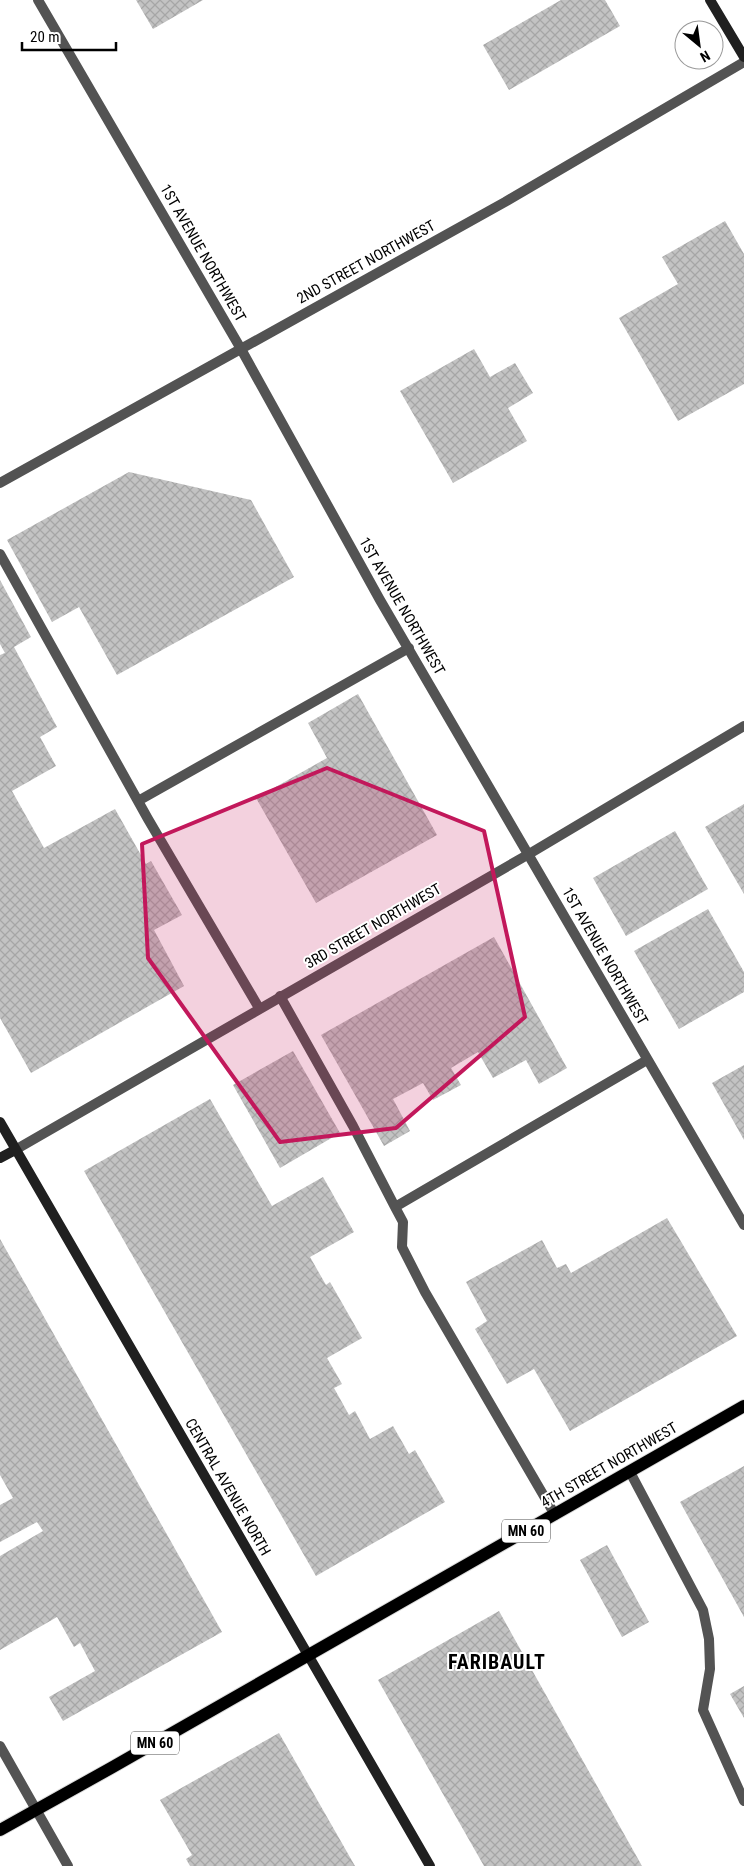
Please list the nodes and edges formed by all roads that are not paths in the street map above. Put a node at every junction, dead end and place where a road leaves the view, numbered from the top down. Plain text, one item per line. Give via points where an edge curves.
1 (38, 0) edge
2 (710, 0) edge
3 (744, 57) edge
4 (744, 62) edge
5 (241, 349) junction
6 (0, 483) edge
7 (0, 554) edge
8 (408, 648) junction
9 (744, 726) edge
10 (138, 801) junction
11 (529, 854) junction
12 (280, 996) junction
13 (259, 1008) junction
14 (647, 1060) junction
15 (0, 1122) edge
16 (15, 1150) junction
17 (0, 1158) edge
18 (395, 1207) junction
19 (744, 1225) edge
20 (744, 1406) edge
21 (630, 1472) junction
22 (555, 1515) junction
23 (308, 1655) junction
24 (0, 1746) edge
25 (744, 1801) edge
26 (37, 1809) junction
27 (0, 1830) edge
28 (68, 1866) edge
29 (430, 1866) edge

1 - 5 street, 1ST AVENUE NORTHWEST
2 - 3 street
4 - 5 street, 2ND STREET NORTHWEST via 505,202
5 - 6 street, 2ND STREET NORTHWEST
5 - 8 street, 1ST AVENUE NORTHWEST
7 - 10 street
8 - 10 street
8 - 11 street, 1ST AVENUE NORTHWEST
9 - 11 street, 3RD STREET NORTHWEST
10 - 13 street
11 - 12 street, 3RD STREET NORTHWEST
11 - 14 street, 1ST AVENUE NORTHWEST
12 - 13 street, 3RD STREET NORTHWEST
12 - 18 street
13 - 16 street, 3RD STREET NORTHWEST
14 - 18 street
14 - 19 street, 1ST AVENUE NORTHWEST
15 - 16 street, CENTRAL AVENUE NORTH
16 - 17 street
16 - 23 street, CENTRAL AVENUE NORTH
18 - 22 street via 403,1222 402,1247 425,1292
20 - 21 main road, 4TH STREET NORTHWEST / MN 60
21 - 22 main road, 4TH STREET NORTHWEST / MN 60
21 - 25 street via 703,1610 709,1639 710,1669 703,1710
22 - 23 main road, 4TH STREET NORTHWEST / MN 60
23 - 26 main road, MN 60
23 - 29 street, CENTRAL AVENUE NORTH
24 - 26 street
26 - 27 main road, MN 60
26 - 28 street

